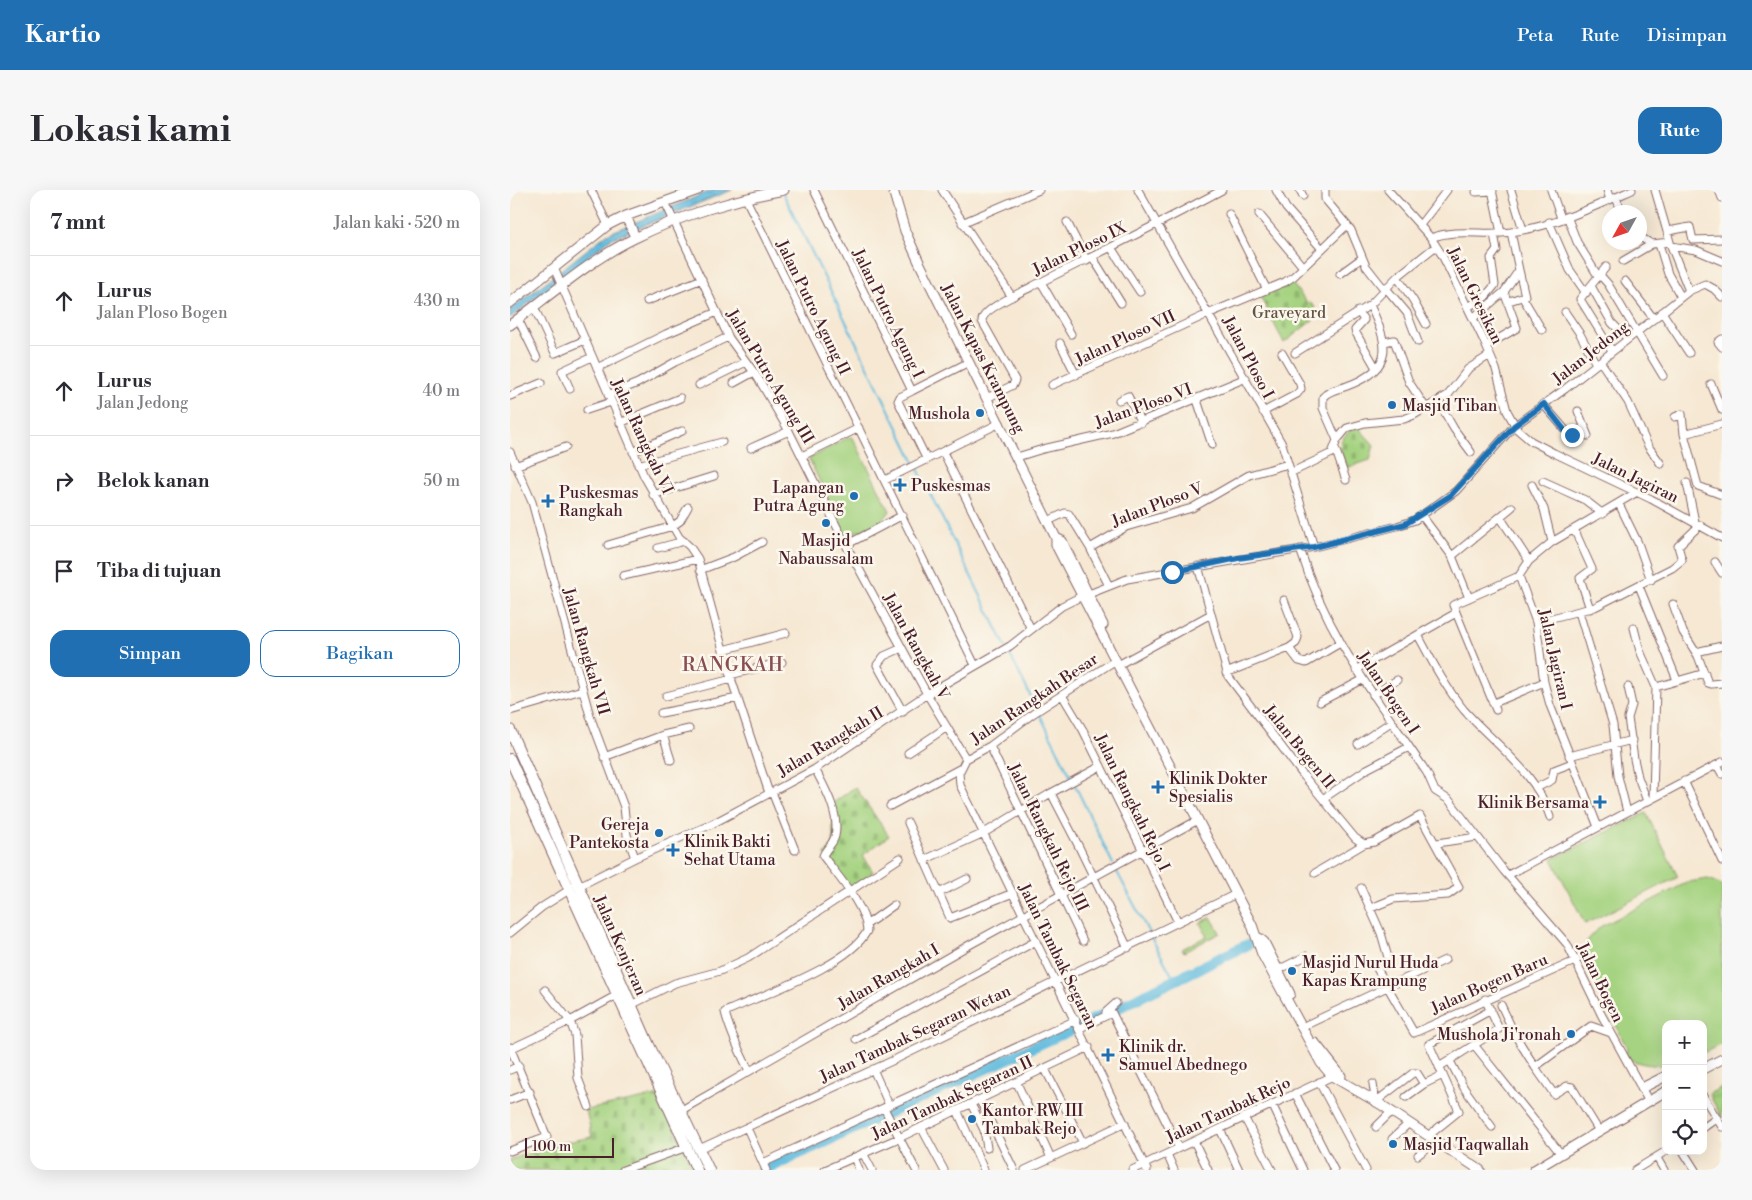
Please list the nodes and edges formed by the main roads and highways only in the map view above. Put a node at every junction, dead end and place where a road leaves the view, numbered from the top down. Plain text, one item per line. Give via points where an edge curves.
1 (698, 190) edge
2 (784, 190) edge
3 (893, 190) edge
4 (627, 219) junction
5 (634, 236) junction
6 (510, 303) edge
7 (510, 325) edge
8 (510, 730) edge
9 (510, 759) edge
10 (574, 888) junction
11 (1258, 938) junction
12 (1722, 1059) edge
13 (1707, 1067) edge
14 (1334, 1075) junction
15 (1662, 1078) edge
16 (1642, 1088) road end
17 (1662, 1094) edge
18 (698, 1170) edge
19 (709, 1170) edge
20 (1480, 1170) edge
21 (1534, 1170) edge

1 - 4 main road
2 - 5 main road via 721,205
3 - 11 main road, Jalan Kapas Krampung via 910,241 968,362 1056,538 1062,541 1085,595 1105,628 1104,633 1117,662
4 - 5 main road
4 - 6 main road via 608,225
5 - 7 main road via 562,283
8 - 10 highway, Jalan Kenjeran
9 - 10 highway, Jalan Kenjeran
10 - 18 highway, Jalan Kenjeran via 617,995
10 - 19 highway, Jalan Kenjeran
11 - 14 main road, Jalan Kapas Krampung via 1264,942
11 - 14 main road, Jalan Kapas Krampung via 1262,954 1306,1036
12 - 13 main road
14 - 20 main road, Jalan Kapas Krampung via 1378,1100 1408,1124
15 - 16 main road
17 - 21 main road

